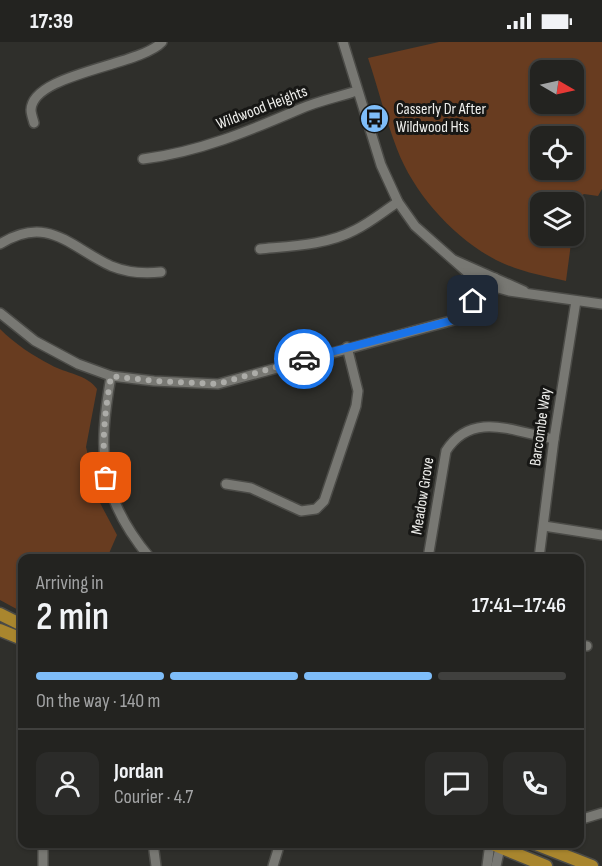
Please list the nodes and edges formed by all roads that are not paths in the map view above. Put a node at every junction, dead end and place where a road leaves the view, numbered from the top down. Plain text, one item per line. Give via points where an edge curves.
1 (162, 42) edge
2 (343, 42) edge
3 (357, 91) junction
4 (34, 123) dead end
5 (142, 159) dead end
6 (398, 201) junction
7 (0, 244) edge
8 (260, 249) dead end
9 (161, 272) dead end
10 (489, 279) junction
11 (576, 301) junction
12 (602, 304) edge
13 (0, 313) edge
14 (347, 347) junction
15 (111, 376) junction
16 (554, 439) junction
17 (226, 484) dead end
18 (544, 526) junction
19 (602, 535) edge
20 (147, 554) edge
21 (429, 554) edge
22 (540, 554) edge
23 (0, 614) edge
24 (18, 623) edge
25 (0, 630) edge
26 (18, 637) edge
27 (602, 813) edge
28 (584, 818) edge
29 (43, 848) edge
30 (154, 848) edge
31 (278, 848) edge
32 (494, 848) edge
33 (495, 848) edge
34 (504, 848) edge
35 (546, 848) edge
36 (43, 866) edge
37 (156, 866) edge
38 (273, 866) edge
39 (487, 866) edge
40 (496, 866) edge
41 (546, 866) edge
42 (592, 866) edge

1 - 4 street via 136,57 87,70 46,89 35,98 31,109
2 - 3 street
3 - 5 street, Wildwood Heights via 301,108 244,134 168,156
3 - 6 street via 381,165
6 - 8 street via 344,235
6 - 10 street via 415,226 452,259
7 - 9 street via 19,234 45,232 120,269 143,274
10 - 11 street via 527,293
10 - 14 street via 466,313 454,320
11 - 12 street
11 - 16 street, Barcombe Way
13 - 15 street via 35,341
14 - 15 street via 218,384
14 - 17 street via 358,392 356,406 324,501 316,509 301,511 251,488
15 - 20 street via 103,425 106,478 119,514
16 - 18 street, Barcombe Way
16 - 21 street, Meadow Grove via 489,425 469,428 454,437 446,451
18 - 19 street
18 - 22 street, Barcombe Way
23 - 24 main road
25 - 26 main road
27 - 28 street
29 - 36 street
30 - 37 street
31 - 38 street
32 - 39 street
33 - 40 street
34 - 41 main road
35 - 42 main road

